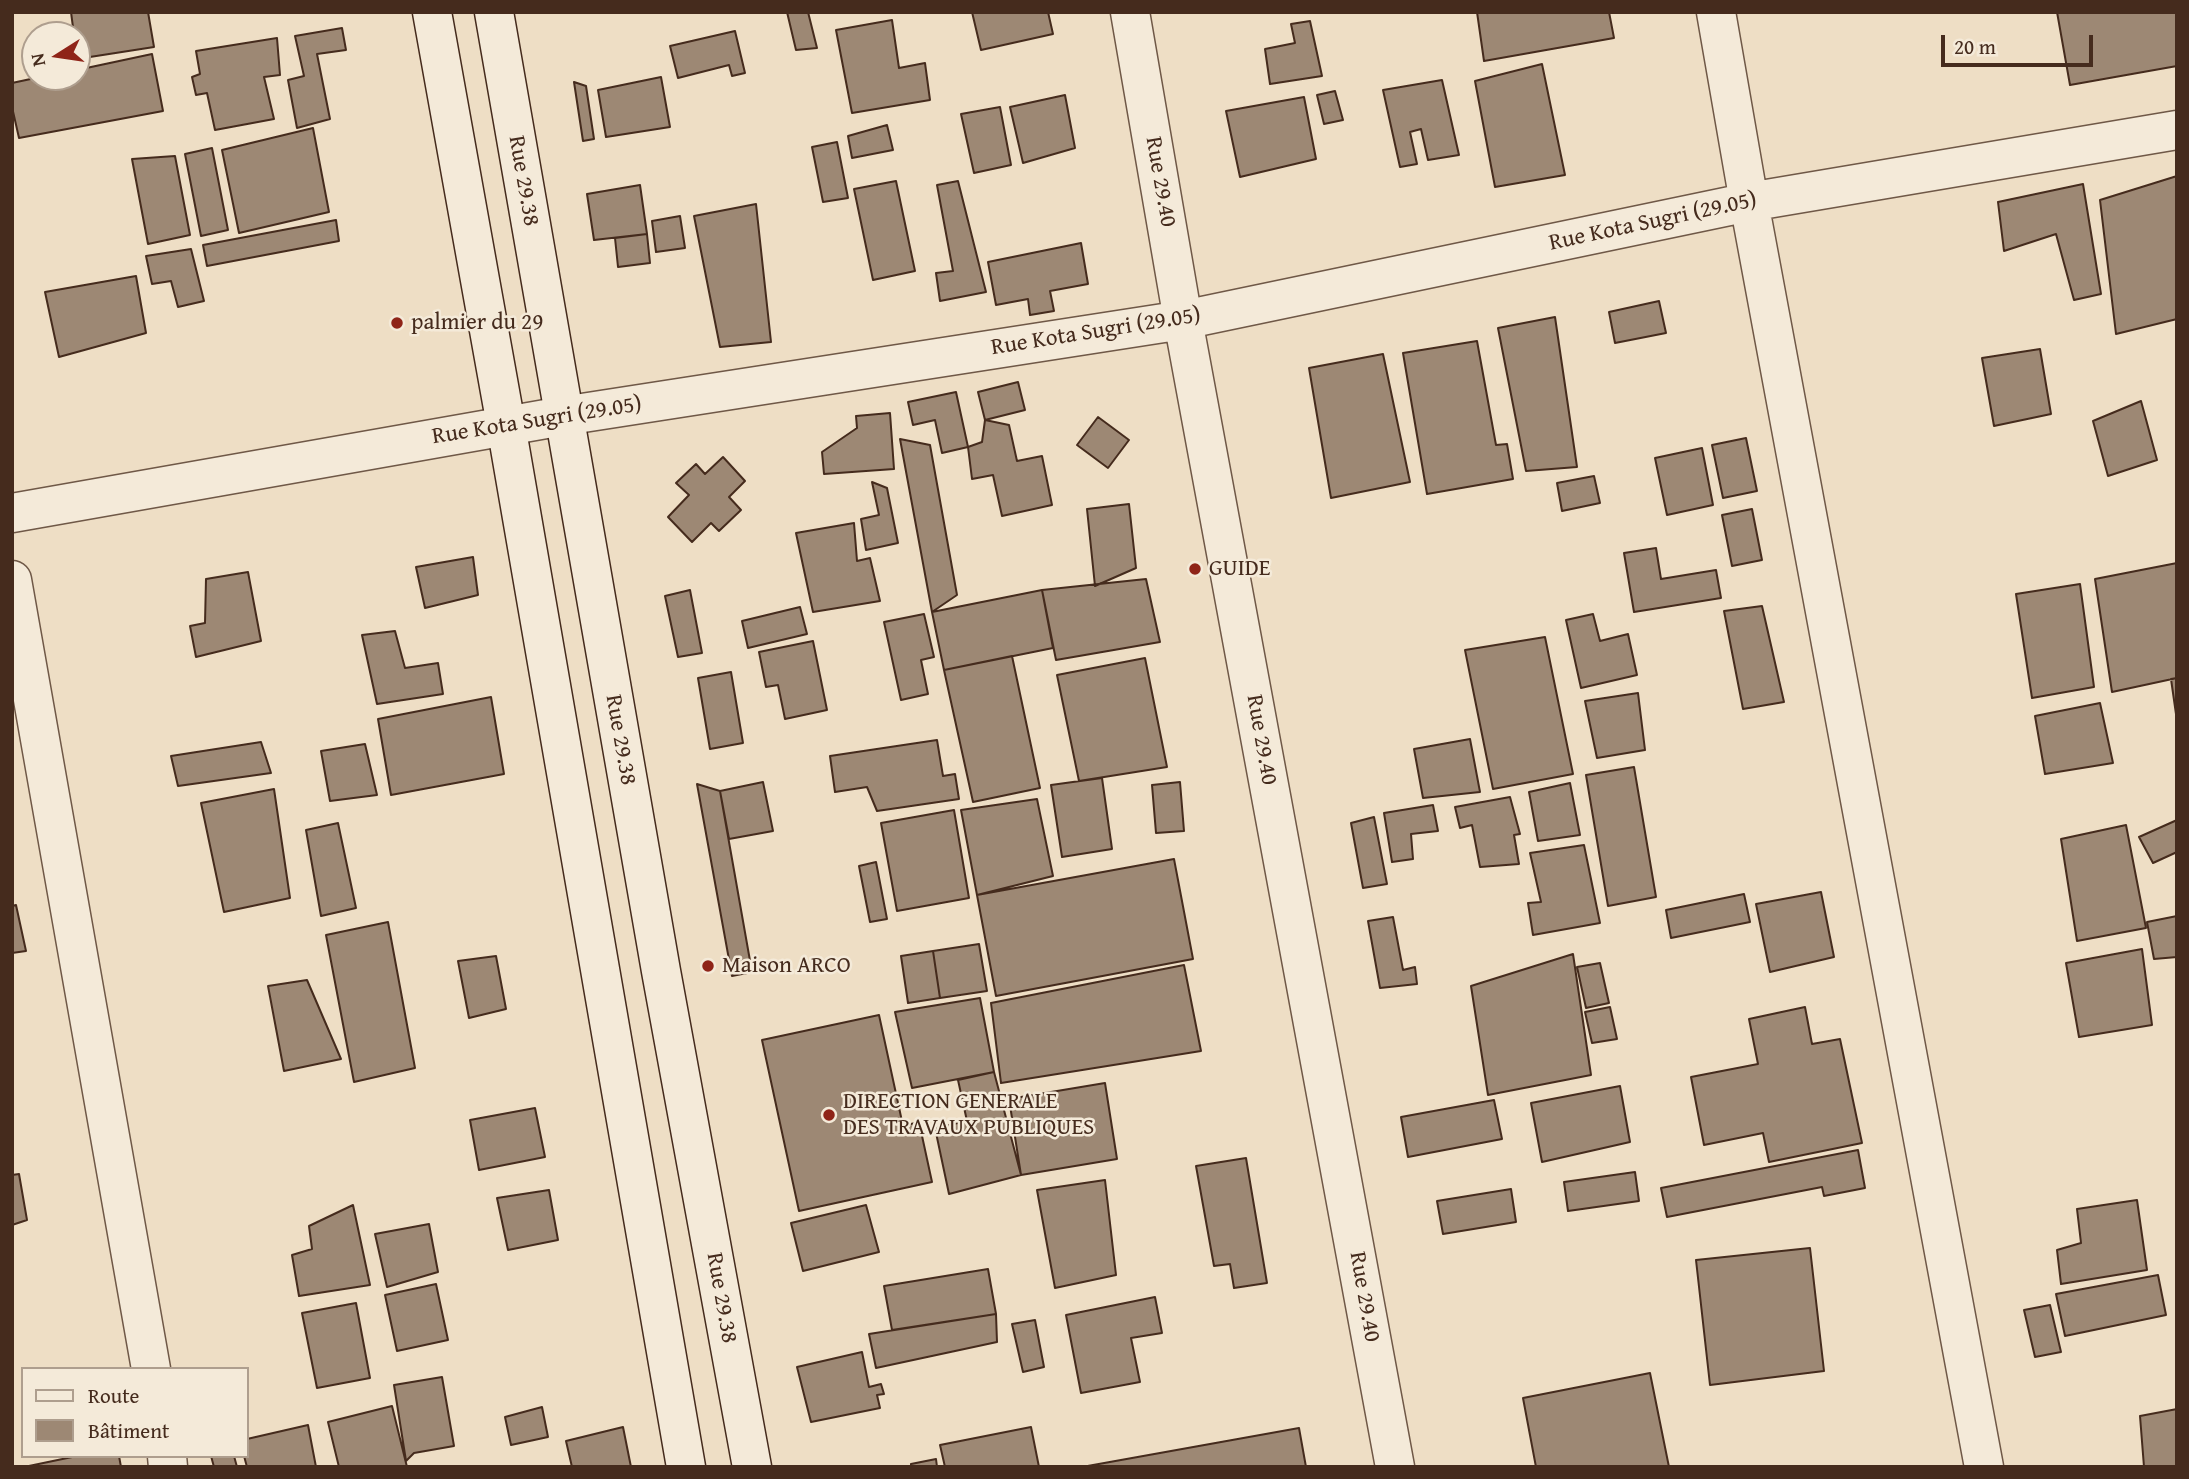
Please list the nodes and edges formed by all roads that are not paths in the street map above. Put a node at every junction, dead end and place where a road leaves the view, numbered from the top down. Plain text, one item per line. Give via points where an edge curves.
1 (432, 12) edge
2 (494, 12) edge
3 (1130, 12) edge
4 (1716, 12) edge
5 (2177, 130) edge
6 (1749, 202) junction
7 (1183, 320) junction
8 (563, 416) junction
9 (506, 425) junction
10 (12, 513) edge
11 (12, 580) edge
12 (151, 1367) edge
13 (686, 1467) edge
14 (752, 1467) edge
15 (1395, 1467) edge
16 (1983, 1467) edge

1 - 9 street
2 - 8 street, Rue 29.38
3 - 7 street, Rue 29.40
4 - 6 street
5 - 6 street, Rue Kota Sugri (29.05)
6 - 7 street, Rue Kota Sugri (29.05)
6 - 16 street
7 - 8 street, Rue Kota Sugri (29.05)
7 - 15 street, Rue 29.40
8 - 9 street, Rue Kota Sugri (29.05)
8 - 14 street, Rue 29.38
9 - 10 street, Rue Kota Sugri (29.05)
9 - 13 street
11 - 12 street

